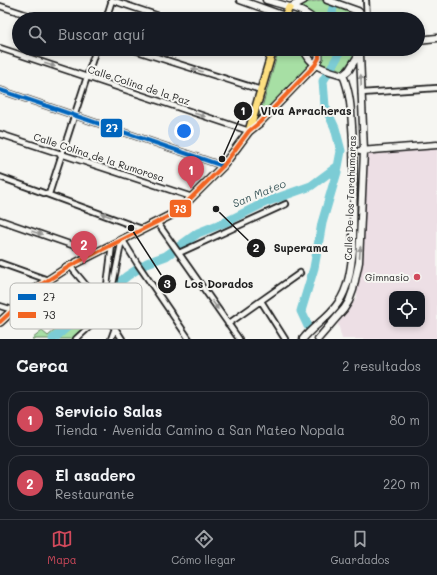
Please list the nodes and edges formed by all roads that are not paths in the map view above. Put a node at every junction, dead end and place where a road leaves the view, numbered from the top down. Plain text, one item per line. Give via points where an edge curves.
1 (112, 0) edge
2 (240, 0) edge
3 (266, 0) edge
4 (304, 0) edge
5 (327, 0) edge
6 (366, 0) edge
7 (0, 6) edge
8 (288, 8) junction
9 (18, 12) edge
10 (108, 12) edge
11 (147, 12) edge
12 (270, 12) edge
13 (286, 12) edge
14 (300, 12) edge
15 (359, 12) edge
16 (367, 12) edge
17 (437, 38) edge
18 (425, 39) edge
19 (0, 48) edge
20 (12, 52) edge
21 (24, 56) edge
22 (94, 56) edge
23 (153, 56) edge
24 (271, 56) edge
25 (307, 56) edge
26 (319, 56) edge
27 (358, 56) edge
28 (361, 56) edge
29 (318, 67) junction
30 (343, 75) junction
31 (87, 77) junction
32 (437, 88) edge
33 (0, 90) edge
34 (261, 90) junction
35 (361, 93) junction
36 (75, 115) junction
37 (249, 131) junction
38 (0, 134) edge
39 (437, 145) edge
40 (364, 151) junction
41 (354, 152) junction
42 (62, 154) junction
43 (223, 166) junction
44 (0, 176) edge
45 (49, 194) junction
46 (192, 197) junction
47 (286, 204) dead end
48 (0, 220) edge
49 (157, 222) junction
50 (142, 229) junction
51 (122, 239) junction
52 (112, 245) junction
53 (178, 251) junction
54 (95, 254) junction
55 (0, 263) edge
56 (70, 266) junction
57 (300, 273) dead end
58 (48, 280) junction
59 (44, 283) edge
60 (84, 283) edge
61 (107, 283) edge
62 (113, 283) edge
63 (261, 301) junction
64 (0, 306) edge
65 (10, 309) edge
66 (10, 313) edge
67 (0, 322) edge
68 (228, 324) junction
69 (87, 329) edge
70 (115, 329) edge
71 (116, 329) edge
72 (76, 339) edge
73 (111, 339) edge
74 (122, 339) edge
75 (189, 339) edge
76 (239, 339) edge
77 (285, 339) edge
78 (303, 339) edge
79 (318, 339) edge

1 - 10 street
1 - 11 street
2 - 12 main road
3 - 8 main road
4 - 8 main road
5 - 15 main road
6 - 16 street
7 - 9 street
8 - 13 main road
8 - 14 main road
17 - 18 main road
19 -> 20 street, Calle Colina de la Paz
21 -> 31 street, Calle Colina de la Paz
22 - 31 street
34 -> 23 street
24 - 34 main road
25 - 29 main road
26 - 29 main road
27 - 30 main road, Calle De los Tarahumaras
35 -> 28 main road, Calle De los Tarahumaras
29 - 30 main road
29 - 37 main road
30 - 41 main road, Calle De los Tarahumaras via 350,98
31 - 36 street
31 -> 37 street, Calle Colina de la Paz
32 - 35 street
33 - 36 street
34 - 37 main road
35 - 40 main road, Calle De los Tarahumaras
36 - 42 street
36 - 43 street
37 - 43 main road
38 - 42 street, Calle Colina de la Rumorosa
39 - 40 main road
40 - 41 main road
79 -> 40 main road, Calle De los Tarahumaras via 344,309 353,290 360,250
41 - 78 main road, Calle De los Tarahumaras via 353,249 348,283 338,304
42 - 45 street
42 - 46 street, Calle Colina de la Rumorosa
43 - 46 main road
44 - 45 street
50 -> 45 street
46 - 49 main road via 171,215
47 - 53 street
48 -> 54 street
49 - 50 main road
49 - 53 street
50 - 51 main road
51 - 52 main road
51 - 62 street
51 - 75 street
52 - 54 main road
52 - 61 street
53 -> 68 street
54 - 56 main road
55 - 58 street
56 - 58 main road
56 - 60 street
57 - 63 street
58 - 59 main road
63 - 68 street
63 - 77 street
64 - 65 street
66 - 67 main road
68 - 76 street
69 - 72 street
70 - 73 street
71 - 74 street

